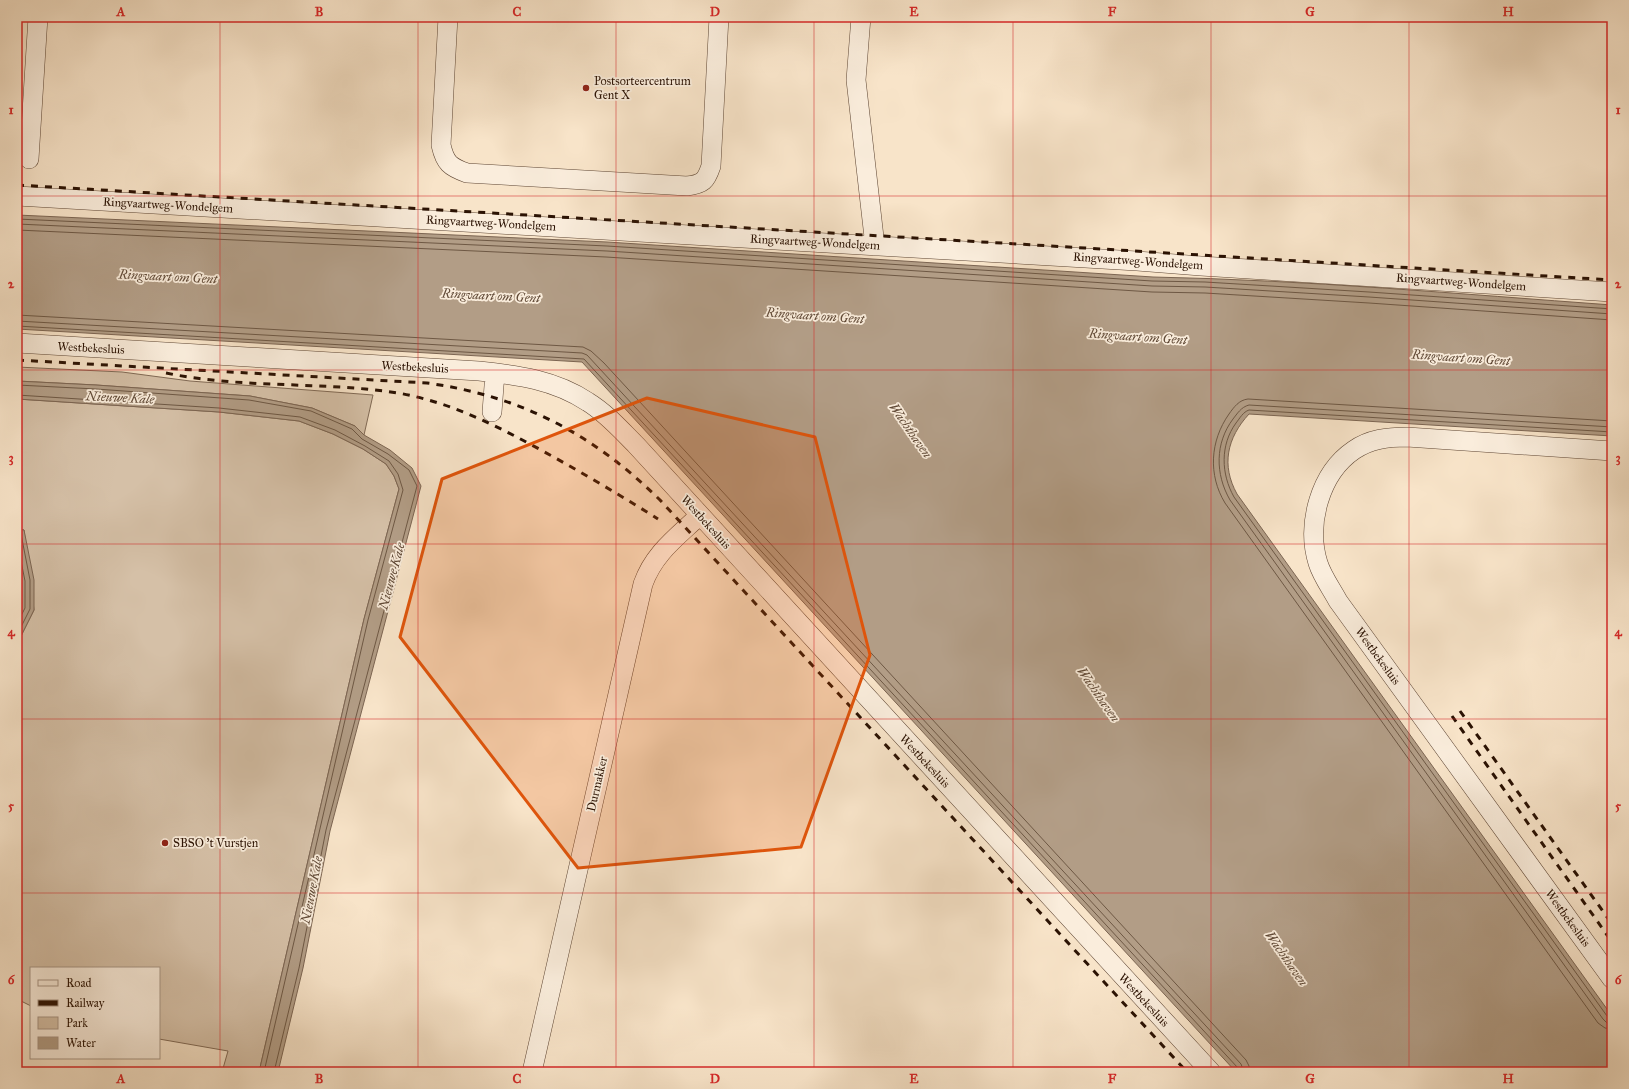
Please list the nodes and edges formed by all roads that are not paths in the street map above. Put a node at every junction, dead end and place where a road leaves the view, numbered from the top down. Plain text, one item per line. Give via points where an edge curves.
1 (38, 17) edge
2 (448, 17) edge
3 (719, 17) edge
4 (861, 17) edge
5 (25, 101) edge
6 (28, 159) dead end
7 (17, 196) edge
8 (875, 246) junction
9 (1612, 292) edge
10 (17, 343) edge
11 (495, 373) junction
12 (492, 412) dead end
13 (1612, 452) edge
14 (700, 516) junction
15 (1612, 979) edge
16 (532, 1072) edge
17 (1211, 1072) edge

1 - 5 street
2 - 3 street via 441,145 444,156 453,168 467,173 687,186 698,184 707,178 711,166
4 - 8 street via 856,80
5 - 6 street
7 - 8 street, Ringvaartweg-Wondelgem
8 - 9 street, Ringvaartweg-Wondelgem via 1137,260
10 - 11 street, Westbekesluis
11 - 12 street
11 - 14 street, Westbekesluis via 542,381 589,402 631,439
13 - 15 street, Westbekesluis via 1385,437 1354,450 1334,470 1321,493 1313,530 1318,563 1338,601
14 - 16 street, Durmakker via 657,556 643,584
14 - 17 street, Westbekesluis

